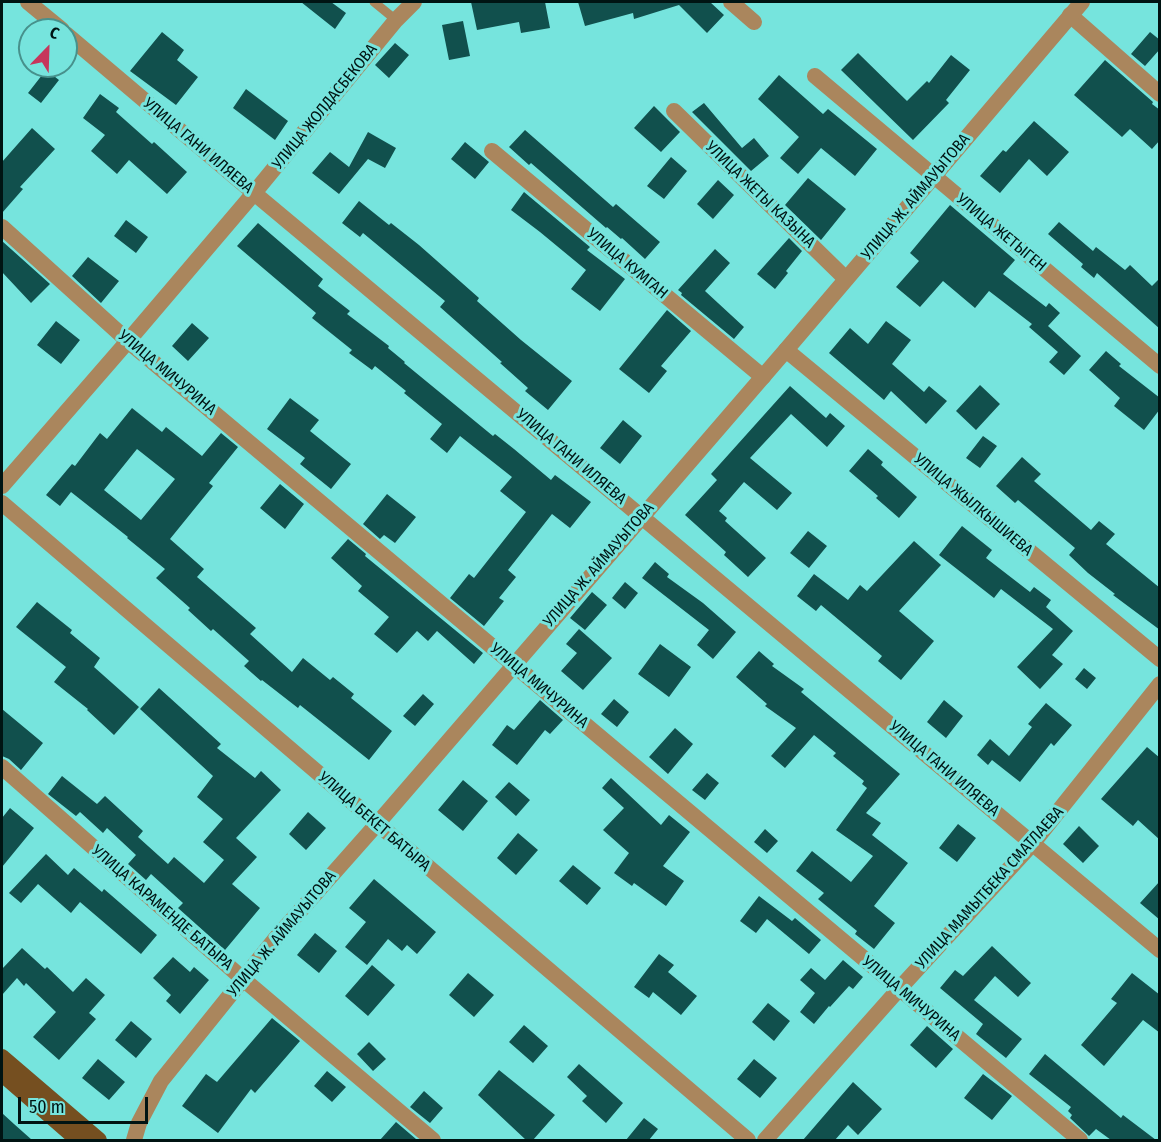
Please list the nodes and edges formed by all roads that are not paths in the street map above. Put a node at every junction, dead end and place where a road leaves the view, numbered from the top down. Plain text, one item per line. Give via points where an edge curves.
1 (28, 2) edge
2 (374, 2) edge
3 (414, 2) edge
4 (731, 2) edge
5 (1082, 2) edge
6 (1070, 15) junction
7 (47, 18) edge
8 (396, 20) junction
9 (754, 22) dead end
10 (78, 44) edge
11 (815, 76) dead end
12 (1160, 94) edge
13 (674, 111) dead end
14 (492, 151) dead end
15 (934, 176) junction
16 (254, 193) junction
17 (2, 227) edge
18 (846, 279) junction
19 (128, 341) junction
20 (786, 350) junction
21 (1160, 366) edge
22 (763, 377) junction
23 (2, 486) edge
24 (2, 503) edge
25 (642, 516) junction
26 (1160, 659) edge
27 (513, 664) junction
28 (1160, 684) edge
29 (2, 767) edge
30 (377, 824) junction
31 (1033, 843) junction
32 (1160, 950) edge
33 (243, 979) junction
34 (899, 989) junction
35 (2, 1057) edge
36 (2, 1074) edge
37 (78, 1140) edge
38 (99, 1140) edge
39 (134, 1140) edge
40 (433, 1140) edge
41 (748, 1140) edge
42 (765, 1140) edge
43 (1080, 1140) edge

1 - 7 street
2 - 8 lane
3 - 8 street, УЛИЦА ЖОЛДАСБЕКОВА
4 - 9 street
5 - 6 street, УЛИЦА Ж. АЙМАУЫТОВА
6 - 12 street
6 - 15 street, УЛИЦА Ж. АЙМАУЫТОВА
8 - 16 street, УЛИЦА ЖОЛДАСБЕКОВА
10 - 16 street, УЛИЦА ГАНИ ИЛЯЕВА
11 - 15 street, УЛИЦА ЖЕТЫГЕН
13 - 18 street, УЛИЦА ЖЕТЫ КАЗЫНА
14 - 22 street, УЛИЦА КУМГАН
15 - 18 street, УЛИЦА Ж. АЙМАУЫТОВА
15 - 21 street, УЛИЦА ЖЕТЫГЕН
16 - 19 street, УЛИЦА ЖОЛДАСБЕКОВА
16 - 25 street, УЛИЦА ГАНИ ИЛЯЕВА
17 - 19 street, УЛИЦА МИЧУРИНА
18 - 20 street, УЛИЦА Ж. АЙМАУЫТОВА
19 - 23 street, УЛИЦА ЖОЛДАСБЕКОВА
19 - 27 street, УЛИЦА МИЧУРИНА
20 - 22 street, УЛИЦА Ж. АЙМАУЫТОВА
20 - 26 street, УЛИЦА ЖЫЛКЫШИЕВА
22 - 25 street, УЛИЦА Ж. АЙМАУЫТОВА
24 - 30 street, УЛИЦА БЕКЕТ БАТЫРА
25 - 27 street, УЛИЦА Ж. АЙМАУЫТОВА
25 - 31 street, УЛИЦА ГАНИ ИЛЯЕВА
27 - 30 street, УЛИЦА Ж. АЙМАУЫТОВА
27 - 34 street, УЛИЦА МИЧУРИНА
28 - 31 street, УЛИЦА МАМЫТБЕКА СМАТЛАЕВА
29 - 33 street, УЛИЦА КАРАМЕНДЕ БАТЫРА
30 - 33 street, УЛИЦА Ж. АЙМАУЫТОВА
30 - 41 street, УЛИЦА БЕКЕТ БАТЫРА
31 - 32 street, УЛИЦА ГАНИ ИЛЯЕВА
31 - 34 street, УЛИЦА МАМЫТБЕКА СМАТЛАЕВА
33 - 39 street, УЛИЦА Ж. АЙМАУЫТОВА via 161,1082
33 - 40 street, УЛИЦА КАРАМЕНДЕ БАТЫРА
34 - 42 street, УЛИЦА МАМЫТБЕКА СМАТЛАЕВА
34 - 43 street, УЛИЦА МИЧУРИНА
35 - 38 main road
36 - 37 main road

